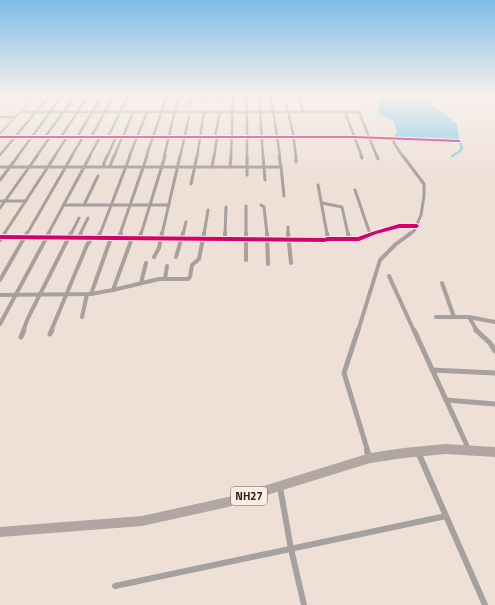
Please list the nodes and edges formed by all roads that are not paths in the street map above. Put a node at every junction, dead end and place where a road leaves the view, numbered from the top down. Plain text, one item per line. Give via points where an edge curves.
1 (9, 124) edge
2 (25, 124) edge
3 (41, 124) edge
4 (54, 124) edge
5 (69, 124) edge
6 (85, 124) edge
7 (98, 124) edge
8 (114, 124) edge
9 (128, 124) edge
10 (143, 124) edge
11 (157, 124) edge
12 (173, 124) edge
13 (188, 124) edge
14 (202, 124) edge
15 (218, 124) edge
16 (232, 124) edge
17 (246, 124) edge
18 (260, 124) edge
19 (276, 124) edge
20 (291, 124) edge
21 (350, 124) edge
22 (364, 124) edge
23 (0, 135) edge
24 (354, 136) junction
25 (14, 137) junction
26 (32, 137) junction
27 (45, 137) junction
28 (50, 137) junction
29 (61, 137) junction
30 (67, 137) junction
31 (77, 137) junction
32 (83, 137) junction
33 (91, 137) junction
34 (100, 137) junction
35 (108, 137) junction
36 (116, 137) junction
37 (123, 137) junction
38 (139, 137) junction
39 (153, 137) junction
40 (169, 137) junction
41 (185, 137) junction
42 (200, 137) junction
43 (216, 137) junction
44 (231, 137) junction
45 (246, 137) junction
46 (261, 137) junction
47 (278, 137) junction
48 (293, 137) junction
49 (369, 137) junction
50 (393, 138) junction
51 (458, 141) dead end
52 (0, 155) edge
53 (362, 158) dead end
54 (378, 159) dead end
55 (296, 162) dead end
56 (103, 166) junction
57 (110, 166) junction
58 (0, 167) edge
59 (48, 167) junction
60 (66, 167) junction
61 (85, 167) junction
62 (126, 167) junction
63 (143, 167) junction
64 (162, 167) junction
65 (178, 167) junction
66 (195, 167) junction
67 (212, 167) junction
68 (230, 167) junction
69 (263, 167) junction
70 (281, 167) junction
71 (9, 168) junction
72 (29, 168) junction
73 (247, 168) junction
74 (247, 175) dead end
75 (98, 176) dead end
76 (0, 180) edge
77 (265, 180) dead end
78 (191, 184) dead end
79 (318, 185) dead end
80 (355, 190) dead end
81 (284, 196) dead end
82 (0, 201) edge
83 (26, 201) junction
84 (5, 202) junction
85 (322, 203) junction
86 (64, 205) junction
87 (84, 205) junction
88 (112, 205) junction
89 (130, 205) junction
90 (150, 205) junction
91 (169, 205) junction
92 (261, 205) dead end
93 (246, 206) dead end
94 (226, 207) dead end
95 (0, 208) edge
96 (208, 210) dead end
97 (79, 218) dead end
98 (88, 218) dead end
99 (186, 222) dead end
100 (288, 226) dead end
101 (417, 226) junction
102 (370, 234) junction
103 (48, 237) junction
104 (1, 238) edge
105 (25, 238) junction
106 (68, 238) junction
107 (78, 238) junction
108 (92, 238) junction
109 (98, 238) junction
110 (110, 238) junction
111 (118, 238) junction
112 (132, 238) junction
113 (140, 239) junction
114 (328, 239) junction
115 (349, 239) junction
116 (160, 240) junction
117 (182, 240) junction
118 (203, 240) junction
119 (225, 240) junction
120 (246, 240) junction
121 (268, 240) junction
122 (289, 240) junction
123 (154, 257) dead end
124 (176, 258) dead end
125 (246, 260) dead end
126 (146, 263) dead end
127 (291, 263) dead end
128 (268, 264) dead end
129 (167, 266) dead end
130 (389, 276) dead end
131 (165, 279) junction
132 (0, 280) edge
133 (141, 283) junction
134 (442, 283) dead end
135 (113, 290) junction
136 (65, 294) junction
137 (89, 294) junction
138 (0, 295) edge
139 (16, 295) junction
140 (40, 295) junction
141 (82, 317) dead end
142 (436, 317) dead end
143 (454, 317) junction
144 (469, 317) junction
145 (495, 322) edge
146 (0, 324) edge
147 (50, 334) dead end
148 (21, 337) dead end
149 (495, 351) edge
150 (432, 370) junction
151 (495, 373) edge
152 (446, 400) junction
153 (495, 404) edge
154 (470, 451) junction
155 (418, 452) junction
156 (495, 452) edge
157 (370, 458) junction
158 (280, 487) junction
159 (446, 516) junction
160 (0, 532) edge
161 (291, 549) junction
162 (114, 586) dead end
163 (304, 605) edge
164 (485, 605) edge

1 - 23 main road
2 - 25 street
3 - 26 street
4 - 27 street
5 - 29 street
6 - 31 street
7 - 33 street
8 - 35 street
9 - 37 street
10 - 38 street
11 - 39 street
12 - 40 street
13 - 41 street
14 - 42 street
15 - 43 street
16 - 44 street
17 - 45 street
18 - 46 street
19 - 47 street
20 - 48 street
21 - 24 street
22 - 49 street
23 - 25 street
24 - 48 street
24 - 49 street
24 - 53 street
25 - 26 street
25 - 52 street
26 - 27 street
26 - 71 street
27 - 28 street
28 - 29 street
28 - 72 street
29 - 30 street
30 - 31 street
30 - 59 street
31 - 32 street
32 - 33 street
32 - 60 street
33 - 34 street
34 - 35 street
34 - 61 street
35 - 36 street
36 - 37 street
36 - 56 street
37 - 38 street
37 - 57 street
38 - 39 street
38 - 62 street
39 - 40 street
39 - 63 street
40 - 41 street
40 - 64 street
41 - 42 street
41 - 65 street
42 - 43 street
42 - 66 street
43 - 44 street
43 - 67 street
44 - 45 street
44 - 68 street
45 - 46 street
45 - 73 street
46 - 47 street
46 - 69 street
47 - 48 street
47 - 70 street
48 - 55 street
49 - 50 street
49 - 54 street
50 - 51 street
50 - 101 street via 412,170 424,184 424,203
56 - 57 street
56 - 61 street
57 - 62 street
58 - 71 street
59 - 60 street
59 - 72 street
59 - 83 street
60 - 61 street
60 - 105 street
61 - 86 street
62 - 63 street
62 - 88 street
63 - 64 street
63 - 89 street
64 - 65 street
64 - 90 street
65 - 66 street
65 - 91 street
66 - 67 street
66 - 78 street
67 - 68 street
68 - 73 street
69 - 70 street
69 - 73 street
69 - 77 street
70 - 81 street
71 - 72 street
71 - 76 street
72 - 84 street
73 - 74 street
75 - 87 street
79 - 85 street
80 - 102 street
82 - 84 street
83 - 84 street
83 - 104 street
84 - 95 street
85 - 114 street
85 - 115 street via 342,207
86 - 87 street
86 - 103 street
87 - 88 street
88 - 89 street
88 - 109 street
89 - 90 street
89 - 111 street
90 - 91 street
90 - 113 street
91 - 116 street
92 - 121 street via 266,217
93 - 120 street
94 - 119 street
96 - 118 street
97 - 106 street
98 - 107 street
99 - 117 street
100 - 122 street
101 - 102 street via 399,226
101 - 157 street via 414,231 389,248 380,260 344,373
102 - 115 street via 359,239
103 - 105 street
103 - 106 street
103 - 139 street
104 - 105 street
105 - 132 street
106 - 107 street
106 - 140 street
107 - 108 street
108 - 109 street
108 - 136 street
109 - 110 street
110 - 111 street
110 - 137 street
111 - 112 street
112 - 113 street
112 - 135 street
113 - 116 street
114 - 115 street
114 - 122 street
116 - 117 street
116 - 123 street
117 - 118 street
117 - 124 street
118 - 119 street
118 - 131 street via 199,259 192,265 190,277 184,280
119 - 120 street
120 - 121 street
120 - 125 street
121 - 122 street
121 - 128 street
122 - 127 street
126 - 133 street
129 - 131 street
130 - 150 street
131 - 133 street
133 - 135 street
134 - 143 street
135 - 137 street
136 - 137 street
136 - 140 street
136 - 147 street
137 - 141 street
138 - 139 street
139 - 140 street
139 - 146 street
140 - 148 street
142 - 143 street
143 - 144 street
144 - 145 street
144 - 149 street via 476,330 491,343
150 - 151 street
150 - 152 street
152 - 153 street
152 - 154 street
154 - 155 highway, NH27 via 445,449
154 - 156 highway, NH27
155 - 157 highway, NH27
155 - 159 street
157 - 158 highway, NH27
158 - 160 highway, NH27 via 228,502 142,521
158 - 161 street
159 - 161 street
159 - 164 street
161 - 162 street
161 - 163 street

